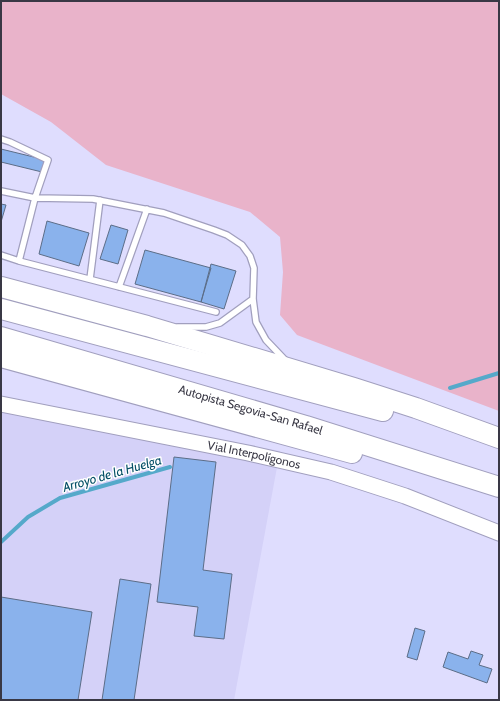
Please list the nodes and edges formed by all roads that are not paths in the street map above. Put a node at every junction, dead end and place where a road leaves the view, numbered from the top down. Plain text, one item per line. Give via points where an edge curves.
1 (1, 139) edge
2 (1, 191) edge
3 (35, 198) junction
4 (100, 200) junction
5 (147, 209) junction
6 (1, 256) edge
7 (19, 261) junction
8 (90, 279) junction
9 (1, 283) edge
10 (1, 287) edge
11 (119, 287) junction
12 (253, 299) junction
13 (71, 305) junction
14 (1, 309) edge
15 (216, 312) dead end
16 (147, 326) junction
17 (1, 337) edge
18 (1, 357) edge
19 (307, 374) junction
20 (1, 404) edge
21 (499, 438) edge
22 (499, 443) edge
23 (499, 488) edge
24 (499, 533) edge

1 - 3 lane via 48,160
2 - 3 lane
3 - 4 lane
3 - 7 lane
4 - 5 lane
4 - 8 lane
5 - 11 lane
5 - 12 lane via 214,230 242,245 250,256 254,268
6 - 7 lane
7 - 8 lane
8 - 11 lane
9 - 13 highway
10 - 13 highway
11 - 15 lane
12 - 16 lane via 220,323 206,327
12 - 19 lane via 256,322 266,340 282,358
13 - 16 highway
14 - 22 highway
16 - 19 highway
17 - 23 highway, Autopista Segovia-San Rafael via 306,426
18 - 23 highway via 323,446
19 - 21 highway via 416,408
20 - 24 main road, Vial Interpolígonos via 331,472 405,496

